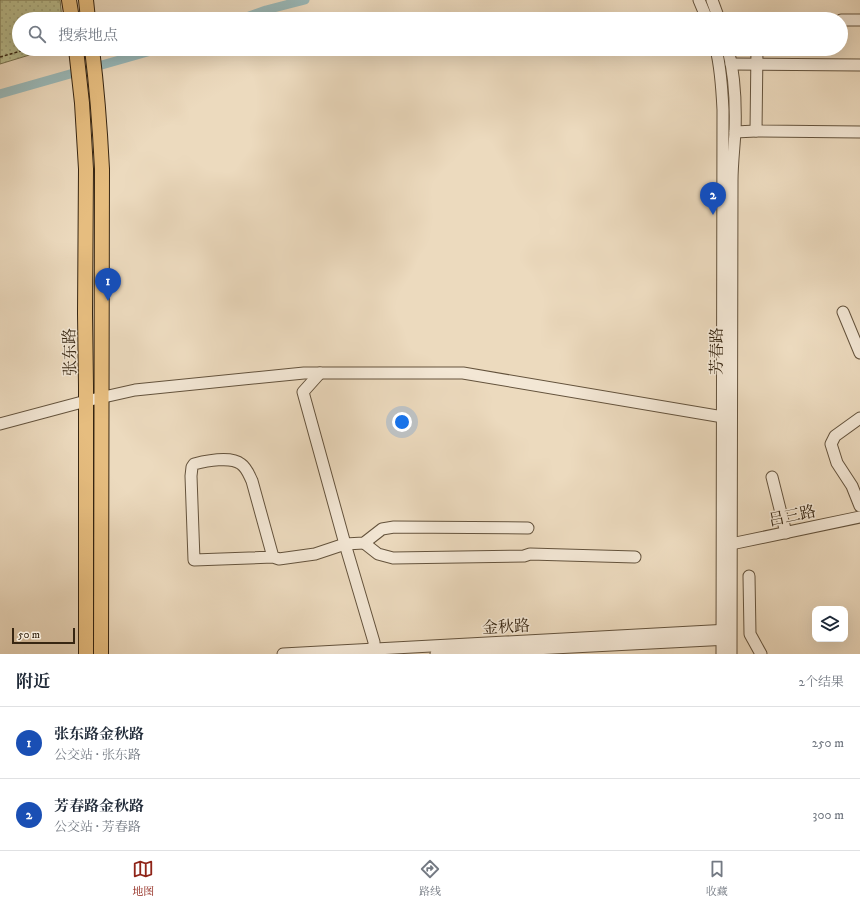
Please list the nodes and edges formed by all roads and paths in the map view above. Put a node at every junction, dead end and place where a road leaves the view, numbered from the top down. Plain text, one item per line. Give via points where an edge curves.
1 (69, 0) edge
2 (86, 0) edge
3 (698, 0) edge
4 (712, 0) edge
5 (71, 12) edge
6 (87, 12) edge
7 (704, 12) edge
8 (716, 12) edge
9 (848, 20) edge
10 (860, 20) edge
11 (12, 54) edge
12 (77, 56) edge
13 (93, 56) edge
14 (717, 56) edge
15 (729, 56) edge
16 (757, 56) edge
17 (0, 57) edge
18 (731, 64) junction
19 (757, 64) junction
20 (860, 65) edge
21 (756, 131) junction
22 (735, 132) junction
23 (860, 132) edge
24 (844, 312) dead end
25 (860, 353) edge
26 (320, 373) junction
27 (102, 397) junction
28 (86, 401) junction
29 (723, 417) junction
30 (860, 418) edge
31 (0, 424) edge
32 (772, 477) dead end
33 (860, 506) edge
34 (860, 517) edge
35 (528, 528) dead end
36 (786, 533) junction
37 (364, 543) junction
38 (345, 544) junction
39 (731, 544) junction
40 (273, 557) junction
41 (635, 557) dead end
42 (749, 576) dead end
43 (750, 596) junction
44 (731, 598) junction
45 (726, 635) junction
46 (374, 649) junction
47 (86, 654) edge
48 (101, 654) edge
49 (282, 654) edge
50 (436, 654) edge
51 (722, 654) edge
52 (731, 654) edge
53 (762, 654) edge

1 - 5 main road
2 - 6 main road
3 - 7 street
4 - 8 street
9 - 10 street
11 - 17 path
12 - 28 main road, 张东路 via 85,134
13 - 27 main road, 张东路 via 102,169
14 - 29 street, 芳春路 via 723,110
15 - 18 street, 芳春路
16 - 19 street
18 - 19 street
18 - 22 street, 芳春路
19 - 20 street
19 - 21 street
21 - 22 street
21 - 23 street
22 - 39 street, 芳春路 via 732,181
24 - 25 street
26 - 27 street via 135,390
26 - 29 street via 463,373
26 - 38 street via 303,392
27 - 28 street
27 - 48 main road, 张东路
28 - 31 street
28 - 47 main road, 张东路
29 - 45 street, 芳春路
30 - 33 street via 835,436 831,444 837,463 852,486
32 - 36 street
34 - 36 street, 吕三路
35 - 37 street via 394,527 382,529
36 - 39 street, 吕三路
37 - 38 street
37 - 41 street via 378,554 393,558 530,554
38 - 40 street via 314,554 279,559
38 - 46 street
39 - 44 street, 芳春路
40 - 40 street via 194,560 191,476 194,464 232,461 240,463 246,469 252,481
42 - 43 street
43 - 44 street
43 - 53 street via 750,634
44 - 45 street, 芳春路
45 - 46 street, 金秋路
45 - 50 street, 金秋路
45 - 51 street, 芳春路
45 - 52 street, 芳春路
46 - 49 street, 金秋路

